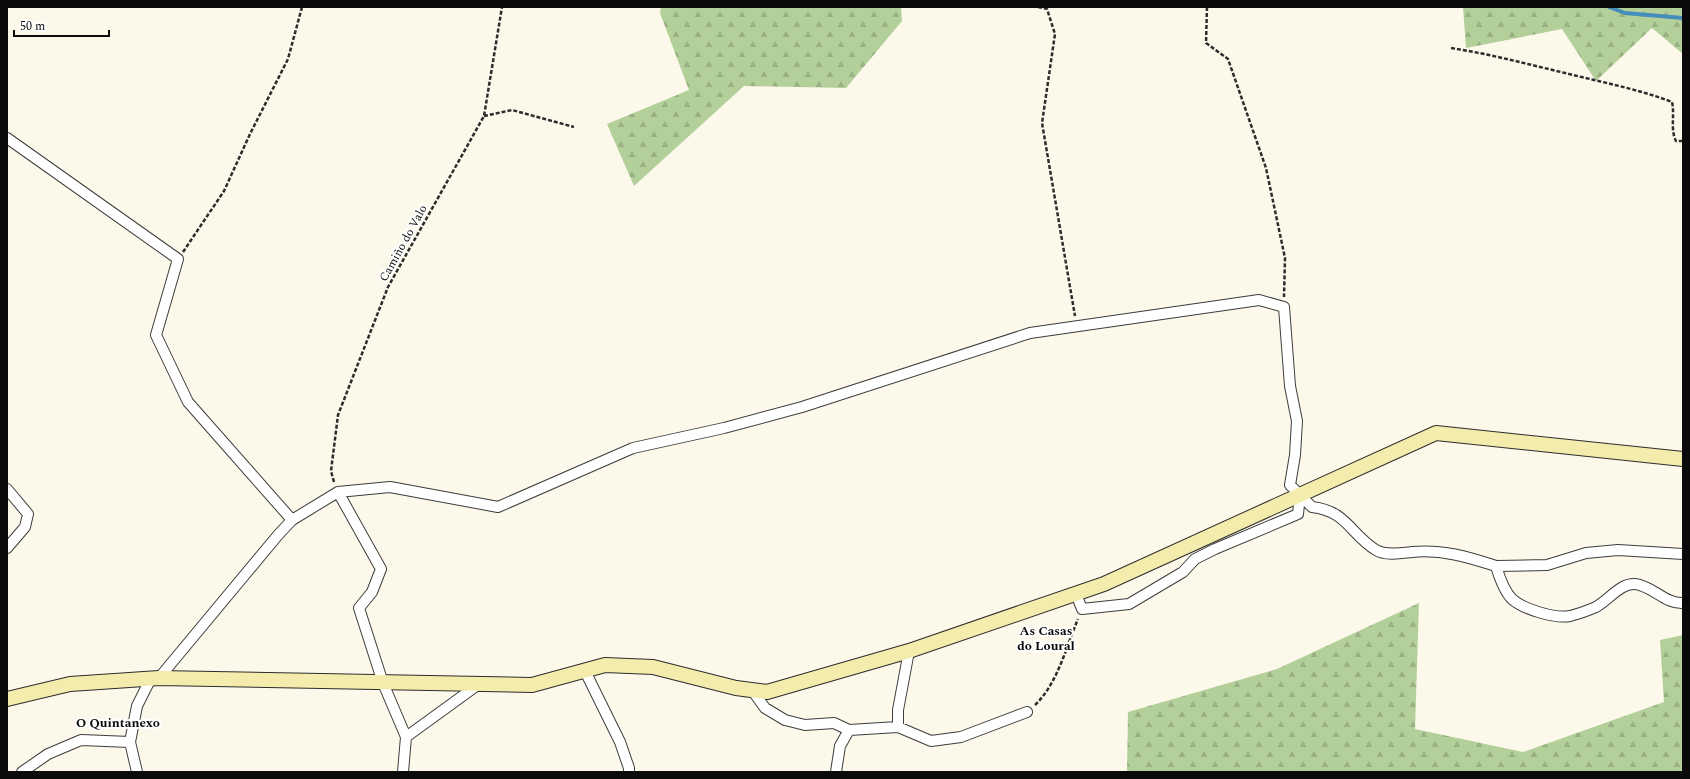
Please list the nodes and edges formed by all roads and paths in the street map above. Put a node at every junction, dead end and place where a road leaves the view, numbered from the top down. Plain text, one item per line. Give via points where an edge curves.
1 (302, 7) edge
2 (502, 7) edge
3 (1038, 7) edge
4 (1207, 7) edge
5 (1451, 48) dead end
6 (484, 116) junction
7 (574, 127) dead end
8 (7, 138) edge
9 (1683, 141) edge
10 (178, 259) junction
11 (1284, 308) junction
12 (1077, 327) junction
13 (1683, 459) edge
14 (7, 489) edge
15 (338, 492) junction
16 (1300, 495) junction
17 (292, 520) junction
18 (7, 548) edge
19 (1683, 554) edge
20 (1496, 566) junction
21 (1076, 594) junction
22 (1683, 603) edge
23 (1082, 609) junction
24 (909, 650) junction
25 (585, 671) junction
26 (155, 678) junction
27 (383, 683) junction
28 (479, 684) junction
29 (752, 690) junction
30 (7, 699) edge
31 (1027, 712) joint
32 (898, 727) junction
33 (849, 730) junction
34 (406, 736) junction
35 (130, 742) junction
36 (22, 772) edge
37 (137, 772) edge
38 (402, 772) edge
39 (628, 772) edge
40 (836, 772) edge

1 - 10 path via 288,59 224,191
2 - 6 path, Camiño do Valo
3 - 12 path via 1047,9 1055,34 1042,123
4 - 11 path via 1206,43 1228,59 1266,168 1286,258
5 - 9 path via 1516,60 1654,95 1672,102 1672,134 1676,140
6 - 7 path via 512,110
6 - 15 path, Camiño do Valo via 388,288 338,415 331,470
8 - 10 street
10 - 17 street via 156,335 188,402
11 - 12 street via 1259,300
11 - 16 street via 1290,386 1297,421 1290,485
12 - 15 street via 1030,333 802,407 724,428 633,448 498,507 390,487
13 - 16 street via 1436,433
14 - 18 street via 28,514 25,527
15 - 17 street
15 - 27 street via 381,569 372,592 359,608
16 - 20 street via 1312,507 1325,509 1343,518 1360,538 1377,551 1401,554 1429,551 1459,554
16 - 21 street via 1104,584
16 - 23 street via 1298,514 1215,548 1195,560 1183,572 1129,604
17 - 26 street
19 - 20 street via 1618,550 1586,553 1547,565
20 - 22 street via 1512,599 1536,612 1569,616 1595,607 1622,587 1635,584 1675,604
21 - 23 street
21 - 24 street
23 - 31 path via 1043,698
24 - 29 street via 767,692
24 - 32 street via 898,710
25 - 28 street via 532,685
25 - 29 street via 604,665 653,667
25 - 39 street via 620,742
26 - 27 street
26 - 30 street via 70,684
26 - 35 street via 137,706
27 - 28 street
27 - 34 street
28 - 34 street
29 - 33 street via 765,708 784,720 806,725 834,723
31 - 32 street via 962,737 931,741
32 - 33 street
33 - 40 street via 840,746
34 - 38 street
35 - 36 street via 82,740 48,754
35 - 37 street

